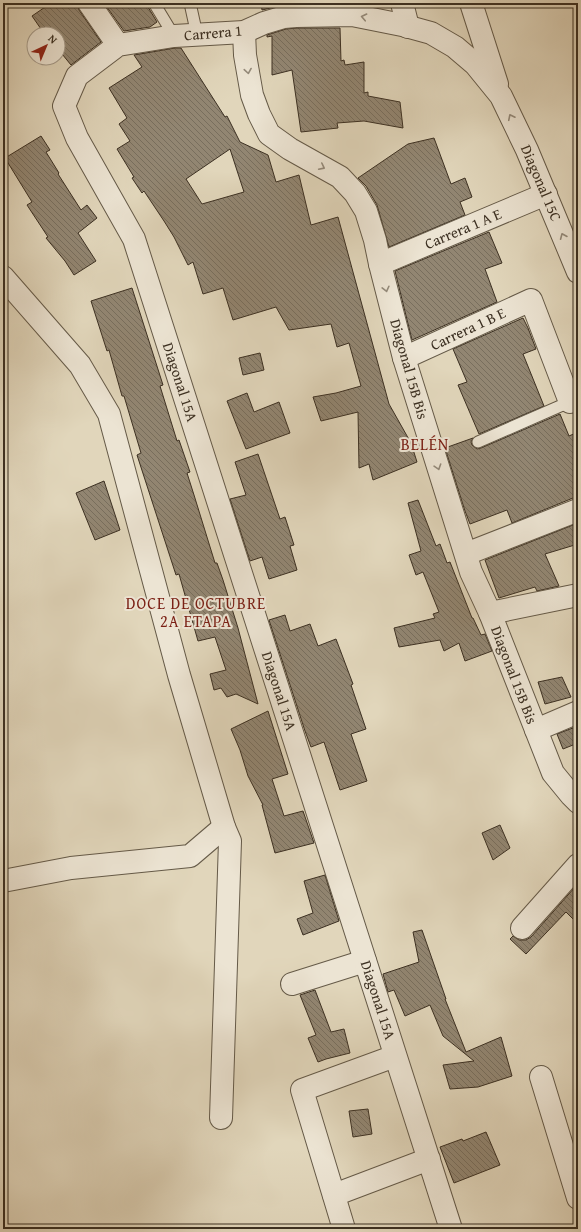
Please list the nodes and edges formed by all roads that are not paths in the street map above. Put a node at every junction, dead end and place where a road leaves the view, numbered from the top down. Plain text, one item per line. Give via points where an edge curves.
1 (89, 3) edge
2 (154, 3) edge
3 (190, 3) edge
4 (402, 3) edge
5 (471, 3) edge
6 (294, 9) edge
7 (405, 26) junction
8 (244, 32) junction
9 (196, 35) junction
10 (174, 36) junction
11 (118, 45) junction
12 (501, 96) junction
13 (546, 194) junction
14 (380, 264) junction
15 (578, 272) edge
16 (3, 277) edge
17 (404, 358) junction
18 (574, 400) edge
19 (478, 442) dead end
20 (578, 510) edge
21 (466, 554) junction
22 (578, 595) edge
23 (490, 613) junction
24 (578, 712) edge
25 (536, 730) junction
26 (578, 802) edge
27 (224, 827) junction
28 (578, 865) edge
29 (3, 882) edge
30 (522, 928) dead end
31 (365, 961) junction
32 (292, 984) dead end
33 (395, 1056) junction
34 (541, 1077) dead end
35 (221, 1118) dead end
36 (429, 1159) junction
37 (334, 1195) junction
38 (578, 1198) edge
39 (344, 1229) edge
40 (451, 1229) edge

1 - 11 street
2 - 10 lane
3 - 9 lane
4 - 7 street
5 - 12 street, Diagonal 15C
7 -> 6 street, Carrera 1 via 352,15
6 - 8 street, Carrera 1 via 284,17
7 - 12 street, Diagonal 15C via 431,34 456,48 476,64
8 - 9 street, Carrera 1
8 -> 14 street, Diagonal 15B Bis via 252,95 269,134 340,177 355,193 366,211 376,240
9 - 10 street, Carrera 1
10 - 11 street, Carrera 1
11 - 31 street, Diagonal 15A via 77,76 64,106 76,138 134,239
13 -> 12 street, Diagonal 15C via 528,150
13 - 14 street, Carrera 1 A E
15 -> 13 street, Diagonal 15C
14 -> 17 street, Diagonal 15B Bis
16 - 27 street via 80,365 109,414 179,675
17 - 18 street, Carrera 1 B E via 531,300
17 -> 21 street, Diagonal 15B Bis
18 - 19 lane
20 - 21 street
21 - 23 street, Diagonal 15B Bis via 471,572
22 - 23 street
23 - 25 street, Diagonal 15B Bis
24 - 25 street
25 - 26 street, Diagonal 15B Bis via 553,772
27 - 29 street via 190,856 71,868
27 - 35 street via 230,841
28 - 30 street
31 - 32 street
31 - 33 street, Diagonal 15A
33 - 36 street, Diagonal 15A
33 - 37 street via 302,1090
34 - 38 street
36 - 37 street
36 - 40 street, Diagonal 15A
37 - 39 street

